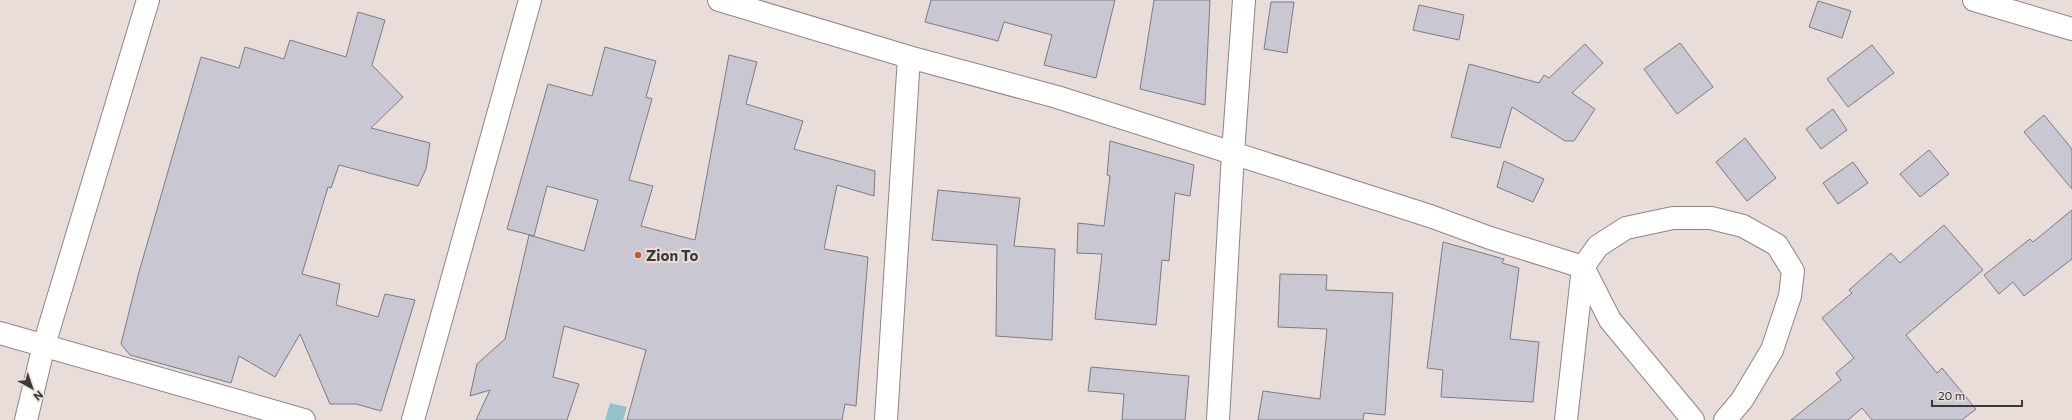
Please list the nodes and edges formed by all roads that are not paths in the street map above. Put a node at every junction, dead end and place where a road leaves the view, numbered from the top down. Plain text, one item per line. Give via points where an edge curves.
1 (148, 0) edge
2 (530, 0) edge
3 (719, 0) edge
4 (1244, 0) edge
5 (1974, 0) edge
6 (2072, 29) edge
7 (909, 57) junction
8 (1233, 154) junction
9 (1583, 267) junction
10 (0, 333) edge
11 (44, 345) junction
12 (26, 420) edge
13 (304, 420) edge
14 (413, 420) edge
15 (886, 420) edge
16 (1218, 420) edge
17 (1566, 420) edge
18 (1693, 420) edge
19 (1725, 420) edge

1 - 11 street
2 - 14 street
3 - 7 street
4 - 8 street
5 - 6 street
7 - 8 street via 1057,97
7 - 15 street
8 - 9 street
8 - 16 street
9 - 17 street
9 - 18 street via 1610,320
9 - 19 street via 1598,246 1626,228 1673,218 1711,218 1744,226 1777,245 1793,271 1790,296 1772,350 1742,400
10 - 11 street
11 - 12 street
11 - 13 street

